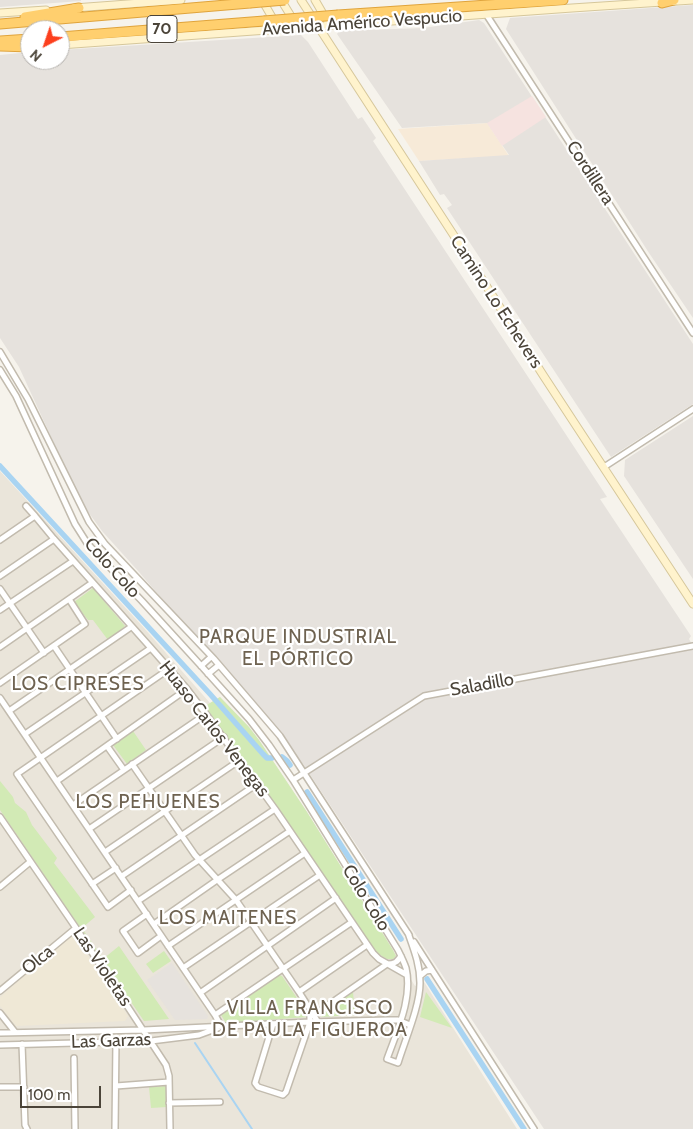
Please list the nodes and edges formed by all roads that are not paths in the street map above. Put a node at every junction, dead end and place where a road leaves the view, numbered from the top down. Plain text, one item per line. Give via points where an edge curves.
1 (181, 0) edge
2 (262, 0) edge
3 (281, 0) edge
4 (285, 0) edge
5 (301, 0) edge
6 (315, 0) edge
7 (563, 0) edge
8 (674, 0) edge
9 (693, 0) edge
10 (662, 3) junction
11 (79, 8) junction
12 (0, 13) edge
13 (486, 14) junction
14 (0, 23) edge
15 (332, 25) junction
16 (318, 27) junction
17 (298, 28) junction
18 (278, 29) junction
19 (70, 36) edge
20 (20, 40) edge
21 (327, 40) junction
22 (0, 41) edge
23 (70, 44) edge
24 (0, 46) edge
25 (20, 47) edge
26 (20, 48) edge
27 (0, 50) edge
28 (693, 333) edge
29 (0, 352) edge
30 (0, 370) edge
31 (693, 409) edge
32 (49, 442) junction
33 (39, 447) junction
34 (54, 451) junction
35 (43, 456) junction
36 (604, 467) junction
37 (26, 506) dead end
38 (35, 516) junction
39 (54, 539) junction
40 (0, 540) edge
41 (73, 560) junction
42 (0, 574) edge
43 (92, 582) junction
44 (0, 589) edge
45 (69, 599) junction
46 (10, 603) junction
47 (693, 604) edge
48 (0, 610) edge
49 (132, 627) junction
50 (27, 628) junction
51 (54, 646) junction
52 (693, 646) edge
53 (0, 647) edge
54 (151, 648) junction
55 (44, 653) junction
56 (211, 656) junction
57 (219, 664) junction
58 (202, 666) junction
59 (70, 669) junction
60 (169, 669) junction
61 (208, 674) junction
62 (0, 683) edge
63 (187, 690) junction
64 (86, 692) junction
65 (0, 698) edge
66 (9, 711) junction
67 (206, 714) junction
68 (102, 716) junction
69 (25, 734) junction
70 (224, 738) junction
71 (117, 739) junction
72 (107, 746) junction
73 (40, 757) junction
74 (240, 760) junction
75 (132, 764) junction
76 (124, 770) junction
77 (305, 773) junction
78 (293, 780) junction
79 (57, 781) junction
80 (257, 784) junction
81 (148, 788) junction
82 (73, 805) junction
83 (275, 809) junction
84 (164, 811) junction
85 (0, 817) edge
86 (89, 829) junction
87 (290, 831) junction
88 (181, 835) junction
89 (105, 852) junction
90 (305, 853) junction
91 (199, 860) junction
92 (30, 862) junction
93 (116, 868) junction
94 (320, 875) junction
95 (122, 876) junction
96 (217, 880) junction
97 (92, 884) junction
98 (0, 887) edge
99 (131, 890) junction
100 (336, 898) junction
101 (236, 900) junction
102 (138, 901) junction
103 (147, 914) junction
104 (252, 922) junction
105 (352, 922) junction
106 (154, 924) junction
107 (76, 928) junction
108 (408, 933) junction
109 (161, 936) junction
110 (367, 945) junction
111 (168, 946) junction
112 (267, 946) junction
113 (401, 956) junction
114 (387, 964) junction
115 (183, 968) junction
116 (283, 969) junction
117 (432, 970) junction
118 (407, 975) junction
119 (420, 976) junction
120 (0, 991) edge
121 (299, 992) junction
122 (200, 993) junction
123 (0, 1013) edge
124 (312, 1013) junction
125 (215, 1015) junction
126 (400, 1021) junction
127 (310, 1022) junction
128 (318, 1022) junction
129 (273, 1024) junction
130 (410, 1025) junction
131 (221, 1026) junction
132 (144, 1030) junction
133 (15, 1032) junction
134 (0, 1033) edge
135 (116, 1041) junction
136 (150, 1041) junction
137 (22, 1044) junction
138 (0, 1045) edge
139 (74, 1058) dead end
140 (169, 1082) junction
141 (116, 1086) junction
142 (24, 1087) junction
143 (0, 1088) edge
144 (220, 1102) dead end
145 (170, 1103) junction
146 (26, 1129) edge
147 (75, 1129) edge
148 (115, 1129) edge
149 (170, 1129) edge
150 (534, 1129) edge

1 - 11 main road
2 - 18 main road
3 - 17 main road
4 - 14 highway, 70, bridge
5 - 16 main road, Camino Lo Echevers
6 - 15 main road
7 - 19 highway, 70, bridge
8 - 10 highway
9 - 10 main road, Avenida Américo Vespucio
10 - 13 main road, Avenida Américo Vespucio
11 - 12 main road
11 - 14 highway
13 - 15 main road, Avenida Américo Vespucio
13 - 28 street, Cordillera
15 - 16 main road, Avenida Américo Vespucio
15 - 21 main road
16 - 17 main road, Avenida Américo Vespucio
16 - 21 main road, Camino Lo Echevers
17 - 18 main road, Avenida Américo Vespucio
18 - 23 main road, Avenida Américo Vespucio
20 - 22 highway
21 - 36 main road, Camino Lo Echevers
24 - 25 highway
26 - 27 main road
29 - 32 street, Colo Colo via 21,385
30 - 33 street, Colo Colo via 16,396
31 - 36 street
32 - 33 street
32 - 34 street, Colo Colo
33 - 35 street, Colo Colo
34 - 35 street
34 - 56 street, Colo Colo via 96,533
35 - 58 street, Colo Colo via 75,524 88,543
36 - 47 main road, Camino Lo Echevers
37 - 38 street, Huaso Carlos Venegas
38 - 39 street, Huaso Carlos Venegas
38 - 40 street
39 - 41 street, Huaso Carlos Venegas
39 - 42 street
41 - 43 street, Huaso Carlos Venegas
41 - 46 street
43 - 45 street
43 - 49 street, Huaso Carlos Venegas
44 - 46 street
45 - 50 street
45 - 51 street via 85,624
46 - 48 street
46 - 50 street
49 - 54 street, Huaso Carlos Venegas
49 - 59 street
50 - 53 street
50 - 55 street
51 - 55 street
51 - 59 street
52 - 77 street, Saladillo via 424,696
54 - 60 street, Huaso Carlos Venegas
54 - 64 street
55 - 62 street
56 - 57 street, Colo Colo
56 - 58 street
57 - 61 street
57 - 77 street, Colo Colo via 280,736
58 - 61 street, Colo Colo
59 - 64 street
59 - 66 street
60 - 63 street, Huaso Carlos Venegas
60 - 68 street
61 - 78 street, Colo Colo via 249,719
63 - 67 street, Huaso Carlos Venegas
63 - 71 street
64 - 68 street
64 - 69 street
65 - 66 street
66 - 69 street
67 - 70 street, Huaso Carlos Venegas
67 - 75 street
68 - 71 street
68 - 73 street
69 - 73 street
70 - 74 street, Huaso Carlos Venegas
70 - 81 street
71 - 72 street
72 - 76 street
72 - 79 street
73 - 79 street
73 - 97 street via 17,774
74 - 80 street, Huaso Carlos Venegas
74 - 84 street
75 - 76 street
75 - 81 street
76 - 82 street
77 - 78 street, Saladillo
77 - 108 street, Colo Colo
78 - 113 street, Colo Colo
79 - 82 street
80 - 83 street, Huaso Carlos Venegas
80 - 88 street
81 - 84 street
81 - 86 street
82 - 86 street
83 - 87 street, Huaso Carlos Venegas
83 - 91 street
84 - 88 street
84 - 89 street
85 - 92 street, Las Violetas
86 - 89 street
87 - 90 street, Huaso Carlos Venegas
87 - 96 street
88 - 91 street
88 - 95 street
89 - 93 street
90 - 94 street, Huaso Carlos Venegas
90 - 101 street
91 - 96 street
91 - 102 street
92 - 98 street
92 - 107 street, Las Violetas
93 - 95 street
93 - 97 street
94 - 100 street, Huaso Carlos Venegas
94 - 104 street
95 - 99 street
96 - 101 street
96 - 106 street
97 - 99 street via 108,907
99 - 102 street
100 - 105 street, Huaso Carlos Venegas
100 - 112 street
101 - 104 street
101 - 111 street
102 - 103 street
103 - 106 street
103 - 109 street via 123,931 138,953
104 - 112 street
104 - 115 street
105 - 110 street, Huaso Carlos Venegas
105 - 116 street
106 - 109 street
107 - 120 street, Olca
107 - 132 street, Las Violetas
108 - 117 street, Colo Colo
108 - 119 street, Colo Colo
109 - 111 street
110 - 114 street, Huaso Carlos Venegas via 378,959
110 - 121 street
111 - 115 street
112 - 116 street
112 - 122 street
113 - 114 street via 394,964
113 - 118 street, Colo Colo
114 - 118 street, Huaso Carlos Venegas
114 - 124 street
115 - 122 street
116 - 121 street
116 - 125 street
117 - 119 street
117 - 150 street, Colo Colo
118 - 126 street, Colo Colo via 406,999
119 - 130 street, Colo Colo
121 - 124 street
122 - 125 street
123 - 133 street
124 - 127 street
124 - 128 street
125 - 131 street
126 - 128 street, Las Garzas
126 - 130 street, Las Garzas
126 - 130 street, Colo Colo via 387,1059 398,1063
127 - 128 street, Las Garzas
127 - 129 street, Las Garzas
127 - 129 street via 285,1094 281,1096 255,1083
129 - 131 street, Las Garzas
131 - 132 street, Las Garzas
131 - 136 street, Las Garzas via 199,1035
132 - 133 street, Las Garzas
132 - 136 street, Las Violetas
133 - 134 street, Las Garzas
135 - 136 street, Las Garzas
135 - 137 street, Las Garzas
135 - 141 street
136 - 140 street, Las Violetas via 166,1065
137 - 138 street, Las Garzas
137 - 142 street
139 - 147 street
140 - 141 street
140 - 145 street, Las Violetas
141 - 148 street
142 - 143 street
142 - 146 street
144 - 145 street
145 - 149 street, Las Violetas

